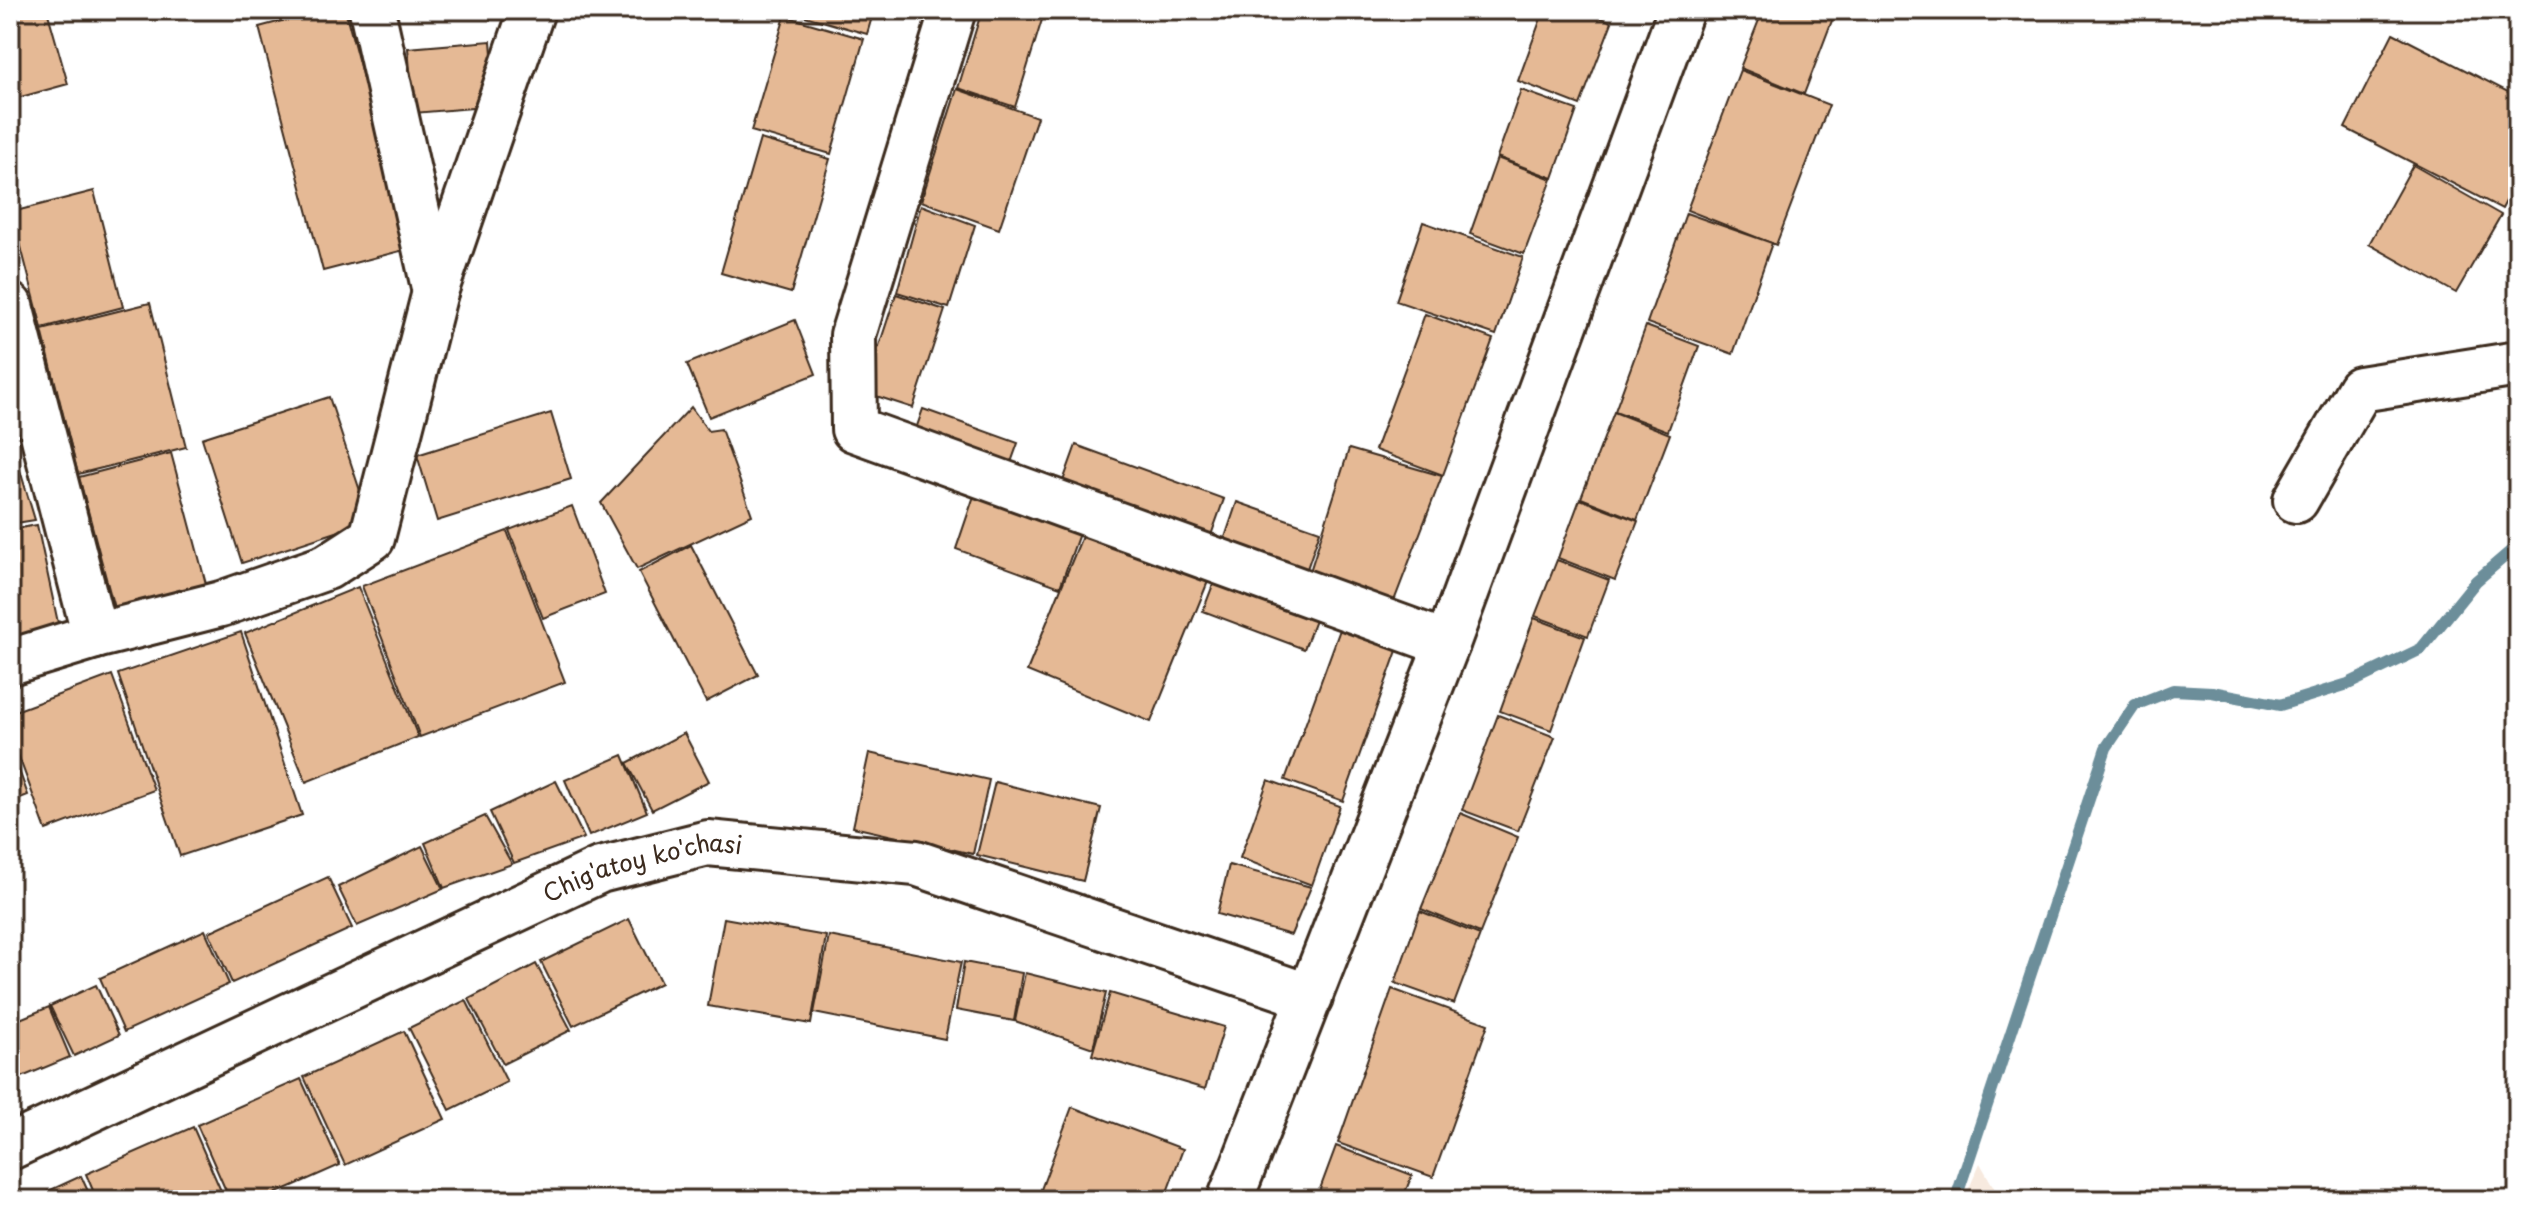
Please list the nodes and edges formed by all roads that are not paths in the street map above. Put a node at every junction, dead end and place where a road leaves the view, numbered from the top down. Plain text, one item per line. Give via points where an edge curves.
1 (372, 10) edge
2 (532, 10) edge
3 (953, 10) edge
4 (1681, 10) edge
5 (435, 292) junction
6 (10, 306) edge
7 (2518, 364) edge
8 (2296, 500) dead end
9 (95, 636) junction
10 (1447, 644) junction
11 (10, 662) edge
12 (1310, 997) junction
13 (10, 1147) edge
14 (1230, 1200) edge

1 - 5 street
2 - 5 street
3 - 10 street via 853,335 854,429
4 - 10 street
5 - 9 street via 372,538 327,567 221,604
6 - 9 street
7 - 8 street via 2360,389
9 - 11 street
10 - 12 street
12 - 13 street, Chig'atoy ko'chasi via 916,863 708,843 600,870
12 - 14 street

